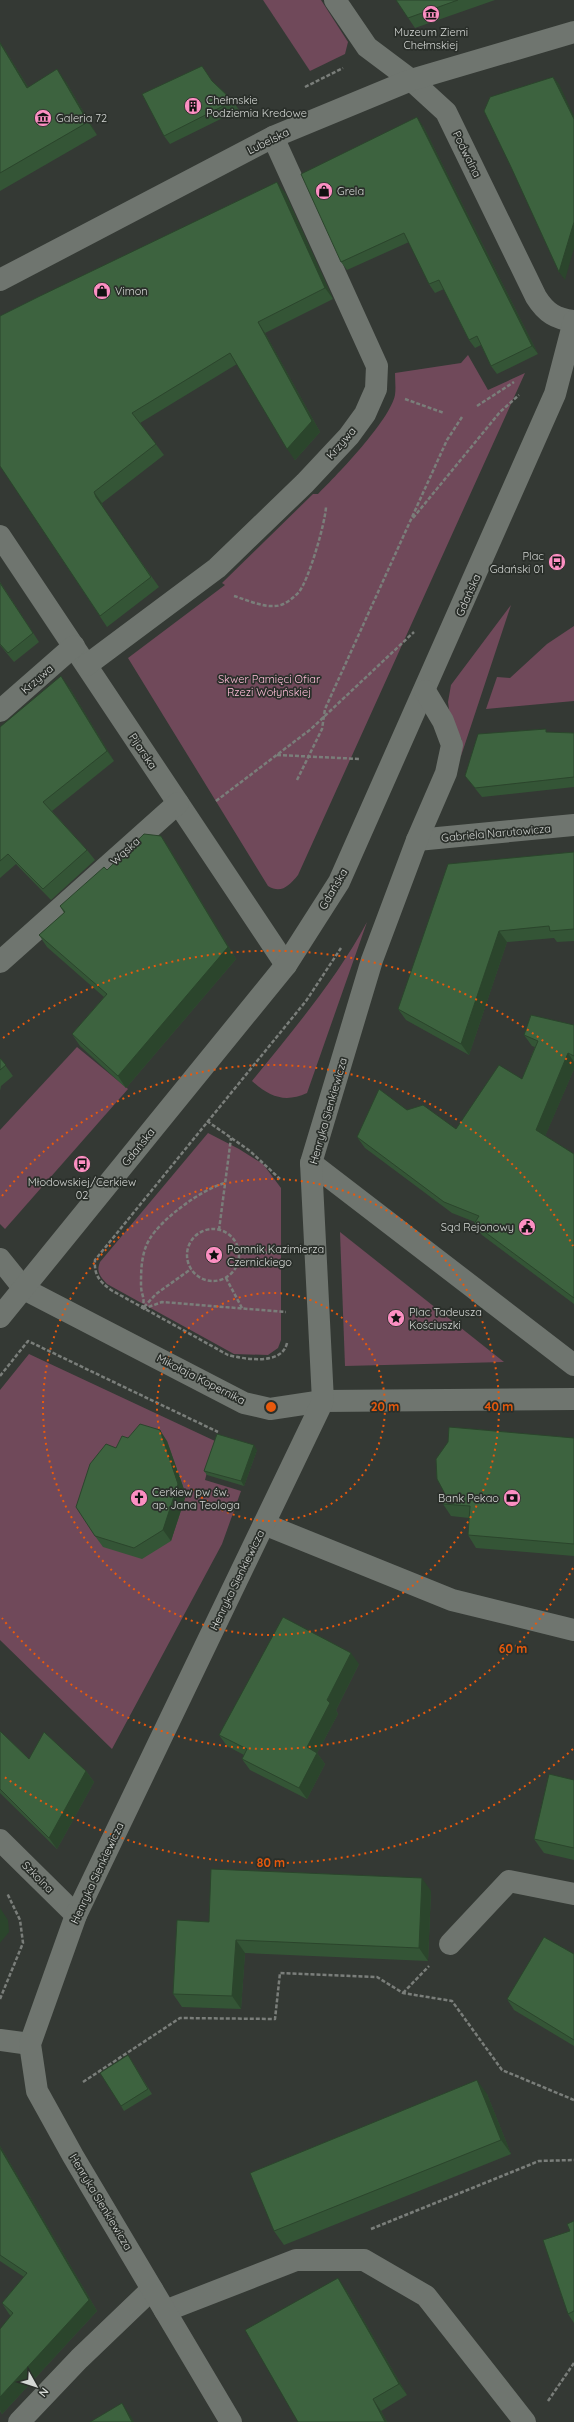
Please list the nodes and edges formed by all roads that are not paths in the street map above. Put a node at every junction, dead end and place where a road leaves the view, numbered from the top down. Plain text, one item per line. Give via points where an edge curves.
1 (335, 0) edge
2 (574, 32) edge
3 (411, 80) junction
4 (273, 137) junction
5 (0, 280) edge
6 (574, 321) edge
7 (574, 372) edge
8 (555, 394) junction
9 (0, 536) edge
10 (74, 646) junction
11 (87, 665) junction
12 (425, 691) junction
13 (0, 711) edge
14 (178, 803) junction
15 (574, 825) edge
16 (418, 840) junction
17 (0, 962) edge
18 (286, 965) junction
19 (311, 1163) junction
20 (0, 1259) edge
21 (24, 1288) junction
22 (0, 1317) edge
23 (574, 1365) edge
24 (574, 1399) edge
25 (324, 1401) junction
26 (264, 1524) junction
27 (574, 1630) edge
28 (0, 1840) edge
29 (574, 1894) edge
30 (76, 1915) junction
31 (450, 1944) road end
32 (0, 2040) edge
33 (30, 2044) junction
34 (152, 2289) junction
35 (165, 2311) junction
36 (18, 2422) edge
37 (231, 2422) edge
38 (525, 2422) edge

1 - 3 street, Podwalna via 367,47
2 - 3 street, Lubelska
3 - 4 street, Lubelska
3 - 6 street, Podwalna via 446,112 542,307 551,315
4 - 5 street, Lubelska
4 - 11 street, Krzywa via 377,366 376,389 364,414 349,436 277,512 218,568
6 - 8 street, Gdańska
7 - 8 street, Gdańska
8 - 12 street, Gdańska
9 - 10 street, Pijarska
10 - 11 street, Pijarska
10 - 13 street, Krzywa
11 - 14 street, Pijarska
12 - 16 street, Henryka Sienkiewicza via 443,721 452,745 446,773
12 - 18 street, Gdańska via 339,882
14 - 17 street, Wąska
14 - 18 street, Pijarska
15 - 16 street, Gabriela Narutowicza
16 - 19 street, Henryka Sienkiewicza via 372,960
18 - 21 street, Gdańska
19 - 23 street
19 - 25 street, Henryka Sienkiewicza
20 - 21 street, Mikołaja Kopernika
21 - 22 street, Gdańska
21 - 25 street, Mikołaja Kopernika via 244,1402 270,1409
24 - 25 street, Mikołaja Kopernika
25 - 26 street, Henryka Sienkiewicza
26 - 27 street via 452,1600
26 - 30 street, Henryka Sienkiewicza
28 - 30 street, Szkolna
29 - 31 street via 509,1881
30 - 33 street, Henryka Sienkiewicza
32 - 33 street
33 - 34 street, Henryka Sienkiewicza via 37,2091
34 - 35 street, Henryka Sienkiewicza
34 - 36 street
35 - 37 street, Henryka Sienkiewicza
35 - 38 street via 296,2260 364,2260 426,2296

